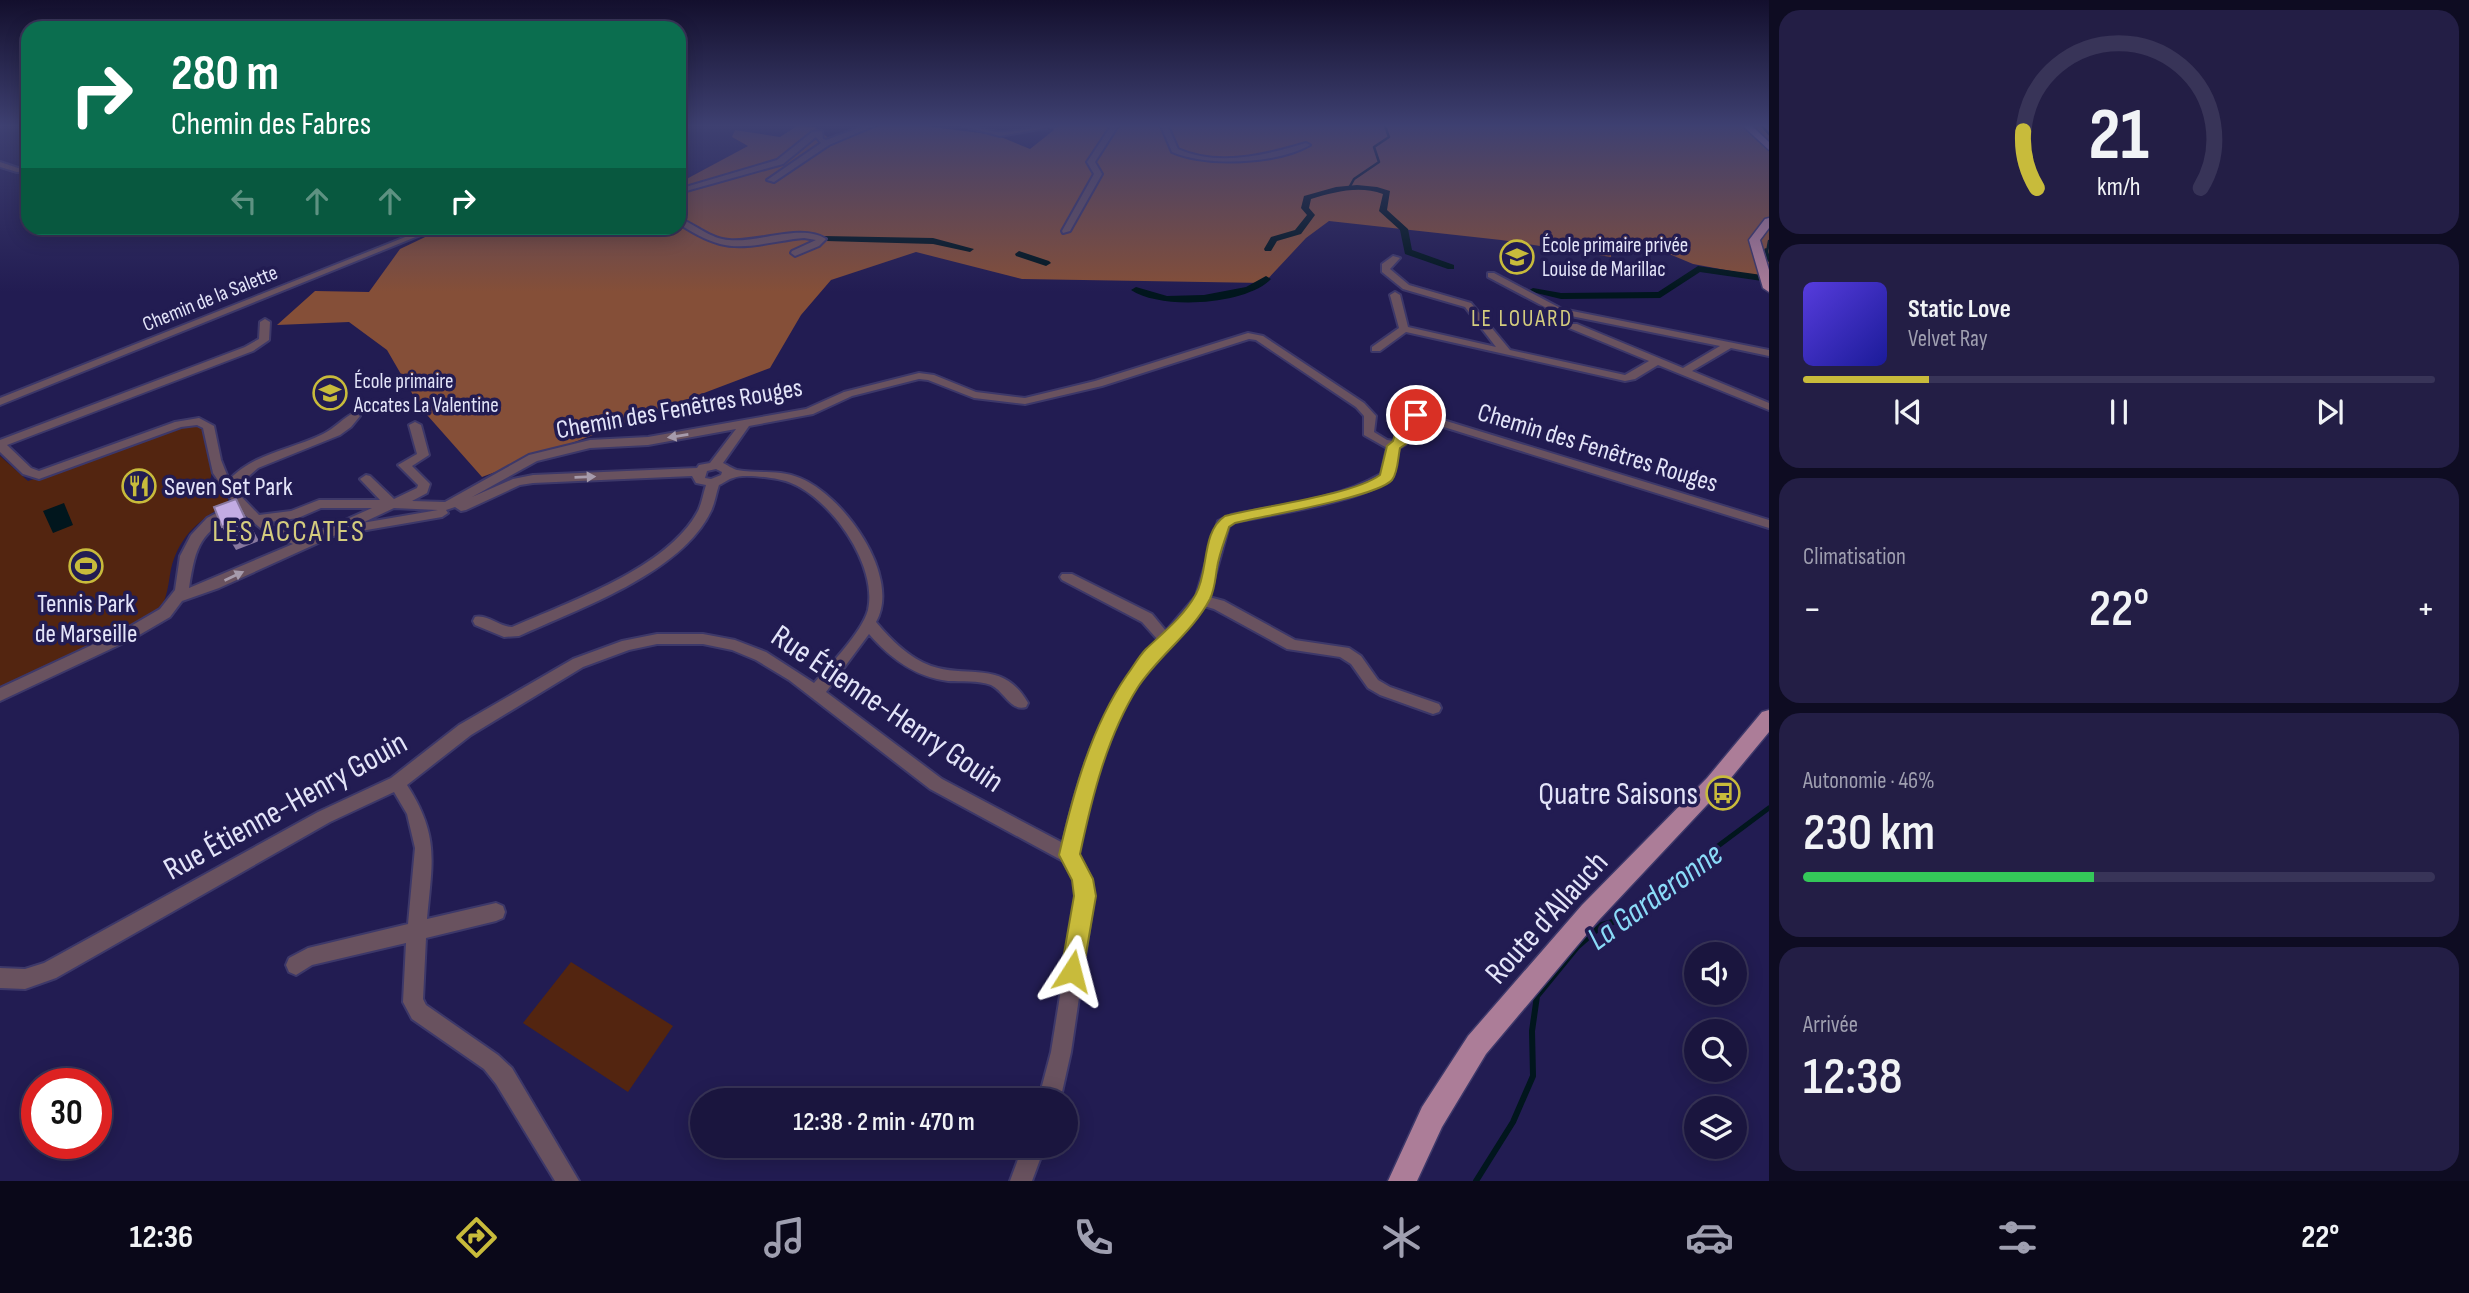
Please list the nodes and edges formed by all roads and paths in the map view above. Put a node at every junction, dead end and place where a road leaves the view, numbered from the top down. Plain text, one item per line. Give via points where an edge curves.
1 (713, 181) edge
2 (1094, 181) edge
3 (686, 189) edge
4 (1769, 221) edge
5 (686, 225) edge
6 (1066, 231) dead end
7 (417, 235) edge
8 (795, 253) dead end
9 (1396, 258) dead end
10 (1491, 275) dead end
11 (1768, 283) edge
12 (1395, 295) dead end
13 (265, 322) dead end
14 (1573, 326) dead end
15 (1404, 329) junction
16 (1668, 338) dead end
17 (1604, 339) junction
18 (1729, 345) junction
19 (1376, 349) dead end
20 (1506, 352) junction
21 (1769, 353) edge
22 (1657, 361) junction
23 (1684, 372) junction
24 (0, 402) edge
25 (1769, 407) edge
26 (354, 416) dead end
27 (745, 424) junction
28 (415, 425) dead end
29 (0, 445) edge
30 (1393, 446) junction
31 (715, 465) junction
32 (699, 472) junction
33 (729, 473) junction
34 (504, 474) junction
35 (366, 479) dead end
36 (517, 482) junction
37 (713, 483) junction
38 (228, 488) junction
39 (242, 504) junction
40 (394, 504) junction
41 (255, 519) junction
42 (1769, 524) edge
43 (279, 535) junction
44 (310, 542) junction
45 (287, 552) junction
46 (1067, 577) dead end
47 (179, 597) junction
48 (1201, 600) junction
49 (480, 621) dead end
50 (868, 622) junction
51 (1168, 641) junction
52 (815, 693) junction
53 (0, 695) edge
54 (1020, 703) dead end
55 (1433, 708) dead end
56 (1769, 718) edge
57 (397, 783) junction
58 (1069, 855) junction
59 (496, 912) dead end
60 (417, 931) junction
61 (296, 965) dead end
62 (0, 978) edge
63 (1052, 1088) edge
64 (1030, 1158) edge
65 (568, 1181) edge
66 (1021, 1181) edge
67 (1402, 1181) edge

1 - 3 street
2 - 6 street
4 - 11 main road via 1754,240
5 - 8 street via 728,243 822,239
7 - 24 street, Chemin de la Salette
9 - 20 street via 1385,266 1396,281 1468,305
10 - 18 street via 1559,311
12 - 15 street
13 - 29 street via 264,340 249,349
14 - 17 street
15 - 19 street
15 - 20 street
16 - 17 street via 1619,330
17 - 22 street
18 - 21 street
18 - 23 street
20 - 22 street via 1625,378
22 - 23 street
23 - 25 street
26 - 38 street via 332,434 251,466
27 - 30 street, Chemin des Fenêtres Rouges via 809,411 848,394 919,376 974,395 1037,399 1254,336 1360,405 1370,416 1368,433
27 - 31 street
27 -> 34 street, Chemin des Fenêtres Rouges via 648,441 572,447 533,458
28 - 40 street via 423,455 404,465 424,484 423,490
29 - 38 street via 27,471 38,475 179,424 199,421 208,426 221,478
30 - 42 street, Chemin des Fenêtres Rouges via 1399,444 1406,420 1416,415
30 - 48 street via 1387,476 1381,481 1224,523
31 - 32 street
31 - 33 street
36 -> 32 street
32 - 37 street via 700,480
33 - 37 street
33 - 50 street via 786,477 822,498 858,539 871,566 874,611
34 - 36 street
34 - 40 street, Chemin des Fenêtres Rouges via 447,506
35 - 40 street
36 - 44 street via 454,510 362,526
37 - 49 street via 712,494 690,531 636,576 514,632
38 - 39 street
39 - 41 street
39 - 47 street via 212,521 196,538 187,556
40 - 41 street via 319,504 284,518
40 - 44 street, Chemin des Fenêtres Rouges
41 - 43 street
43 - 44 street
43 - 45 street
44 - 45 street, Chemin des Fenêtres Rouges
47 -> 45 street, Chemin des Fenêtres Rouges
46 - 51 street via 1147,618
47 - 53 street via 150,623
48 - 51 street
48 - 55 street via 1292,645 1344,652 1356,660 1373,684
50 - 52 street
50 - 54 street via 910,663 933,672 992,678 1011,689
51 - 58 street via 1131,683 1113,717 1082,798
52 - 57 street, Rue Étienne-Henry Gouin via 761,656 735,645 682,638 627,645 578,663 491,713
52 - 58 street, Rue Étienne-Henry Gouin via 936,784
56 - 67 main road, Route d'Allauch via 1714,784 1590,913 1477,1045 1432,1117
57 - 60 street via 415,812 424,848
57 - 62 street, Rue Étienne-Henry Gouin via 324,817 49,971 25,979
58 - 63 street via 1083,879 1085,896
59 - 60 street
60 - 61 street via 308,957
60 - 65 street via 412,986 419,1012 505,1076
64 - 66 street

